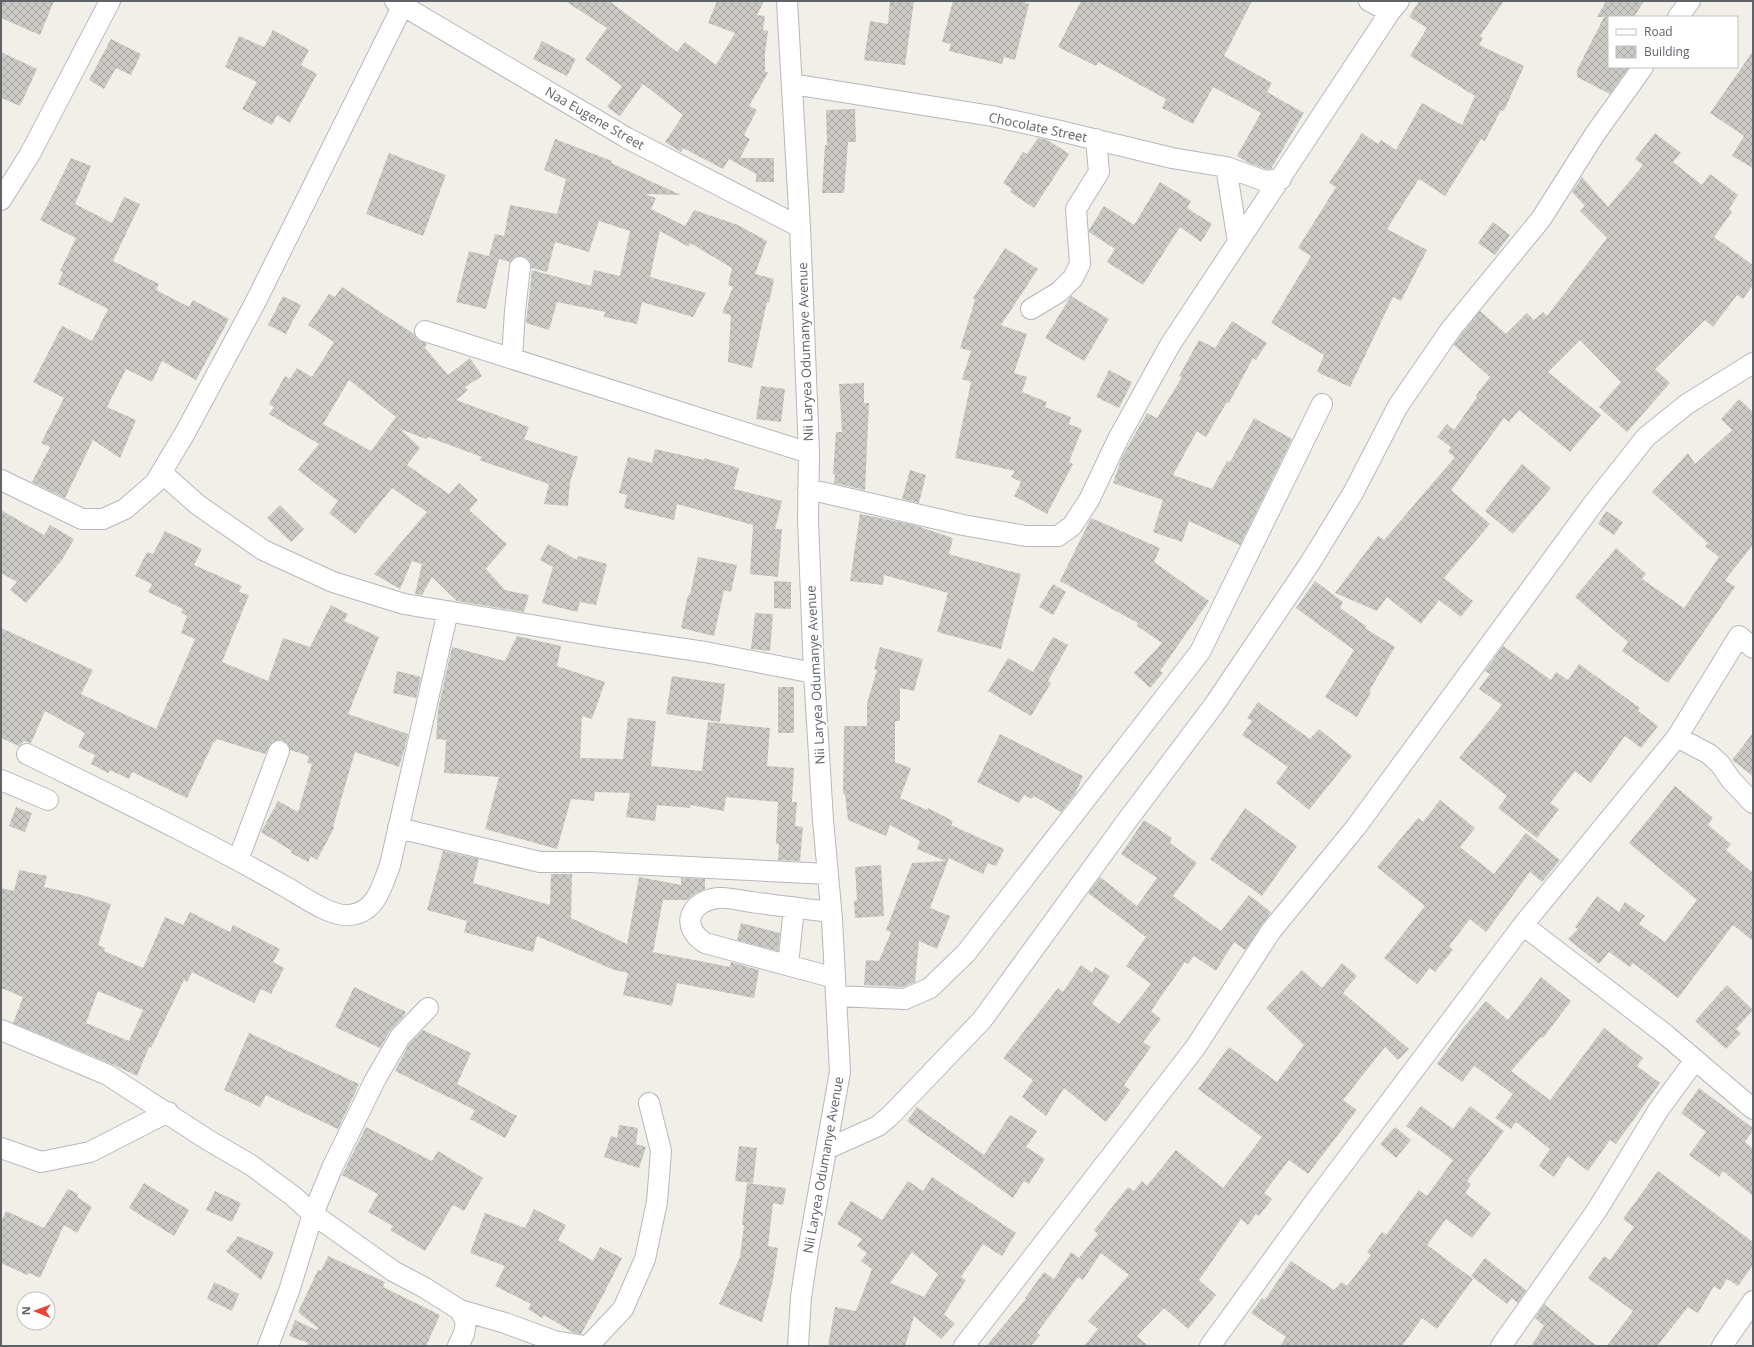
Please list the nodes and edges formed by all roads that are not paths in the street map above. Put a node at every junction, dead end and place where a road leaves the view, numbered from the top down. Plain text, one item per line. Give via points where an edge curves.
1 (110, 1) edge
2 (787, 1) edge
3 (1369, 1) edge
4 (1690, 1) edge
5 (398, 4) edge
6 (1394, 7) edge
7 (1679, 16) edge
8 (1642, 68) edge
9 (792, 84) junction
10 (1096, 139) junction
11 (1226, 167) junction
12 (1281, 179) junction
13 (1, 200) edge
14 (800, 227) junction
15 (1238, 242) junction
16 (520, 267) dead end
17 (1031, 309) dead end
18 (425, 331) dead end
19 (512, 358) junction
20 (1753, 363) edge
21 (1322, 404) dead end
22 (808, 453) junction
23 (162, 473) junction
24 (1, 480) edge
25 (808, 489) junction
26 (448, 611) junction
27 (1753, 648) edge
28 (814, 673) junction
29 (1677, 738) junction
30 (279, 751) dead end
31 (27, 754) dead end
32 (1, 780) edge
33 (48, 800) dead end
34 (1753, 803) edge
35 (398, 828) junction
36 (238, 860) junction
37 (828, 874) junction
38 (794, 908) junction
39 (831, 912) junction
40 (1523, 925) junction
41 (788, 965) junction
42 (835, 987) junction
43 (428, 1008) dead end
44 (1, 1030) edge
45 (1695, 1060) junction
46 (649, 1103) dead end
47 (1753, 1109) edge
48 (168, 1112) junction
49 (1, 1148) edge
50 (827, 1149) junction
51 (313, 1214) junction
52 (1753, 1301) edge
53 (460, 1310) junction
54 (268, 1346) edge
55 (458, 1346) edge
56 (586, 1346) edge
57 (798, 1346) edge
58 (964, 1346) edge
59 (1210, 1346) edge
60 (1501, 1346) edge
61 (1722, 1346) edge

1 - 13 street via 30,154
2 - 9 street, Nii Laryea Odumanye Avenue
3 - 6 street
4 - 7 street
5 - 14 street, Naa Eugene Street via 627,138
5 - 23 street via 255,303
6 - 12 street
8 - 50 street via 1595,134 1541,219 1451,329 1398,406 1349,499 1310,563 1214,705 982,1020 878,1126
9 - 10 street, Chocolate Street via 992,116
9 - 14 street, Nii Laryea Odumanye Avenue
10 - 11 street, Chocolate Street via 1172,158
10 - 17 street via 1099,172 1076,209 1080,264 1073,278 1059,292
11 - 12 street, Chocolate Street via 1265,180
11 - 15 street
12 - 15 street
14 - 22 street, Nii Laryea Odumanye Avenue
15 - 25 street via 1170,345 1118,439 1089,500 1072,526 1058,536 1026,536 971,526
16 - 19 street
18 - 19 street
19 - 22 street
20 - 58 street via 1687,404 1646,437 1593,504 1356,827 1271,931 1195,1048
21 - 42 street via 1200,652 966,953 930,988 905,999
22 - 25 street, Nii Laryea Odumanye Avenue
23 - 24 street via 155,483 126,509 104,518 82,519
23 - 26 street via 198,505 262,550 333,582 404,604
25 - 28 street, Nii Laryea Odumanye Avenue
26 - 28 street via 705,652
26 - 35 street
27 - 29 street via 1739,636
28 - 37 street, Nii Laryea Odumanye Avenue
29 - 34 street via 1710,754 1730,780
29 - 40 street
30 - 36 street
31 - 36 street
32 - 33 street
35 - 36 street via 382,888 374,903 358,914 348,916 331,911
35 - 37 street via 540,862 591,862
37 - 39 street, Nii Laryea Odumanye Avenue
38 - 39 street
38 - 41 street
38 - 41 street via 719,898 696,907 691,916 690,927 696,937 705,943
39 - 42 street, Nii Laryea Odumanye Avenue
40 - 45 street
40 - 59 street via 1319,1196
41 - 42 street
42 - 50 street, Nii Laryea Odumanye Avenue via 840,1072
43 - 51 street via 400,1037 375,1080 332,1168
44 - 48 street via 108,1075
45 - 47 street
45 - 60 street via 1659,1109 1597,1210
46 - 56 street via 661,1151 657,1202 645,1259 623,1309
48 - 49 street via 90,1152 41,1162
48 - 51 street via 208,1140 251,1165
50 - 57 street, Nii Laryea Odumanye Avenue via 804,1274
51 - 53 street via 392,1271
51 - 54 street via 290,1291
52 - 61 street
53 - 55 street via 466,1322
53 - 56 street via 554,1341

